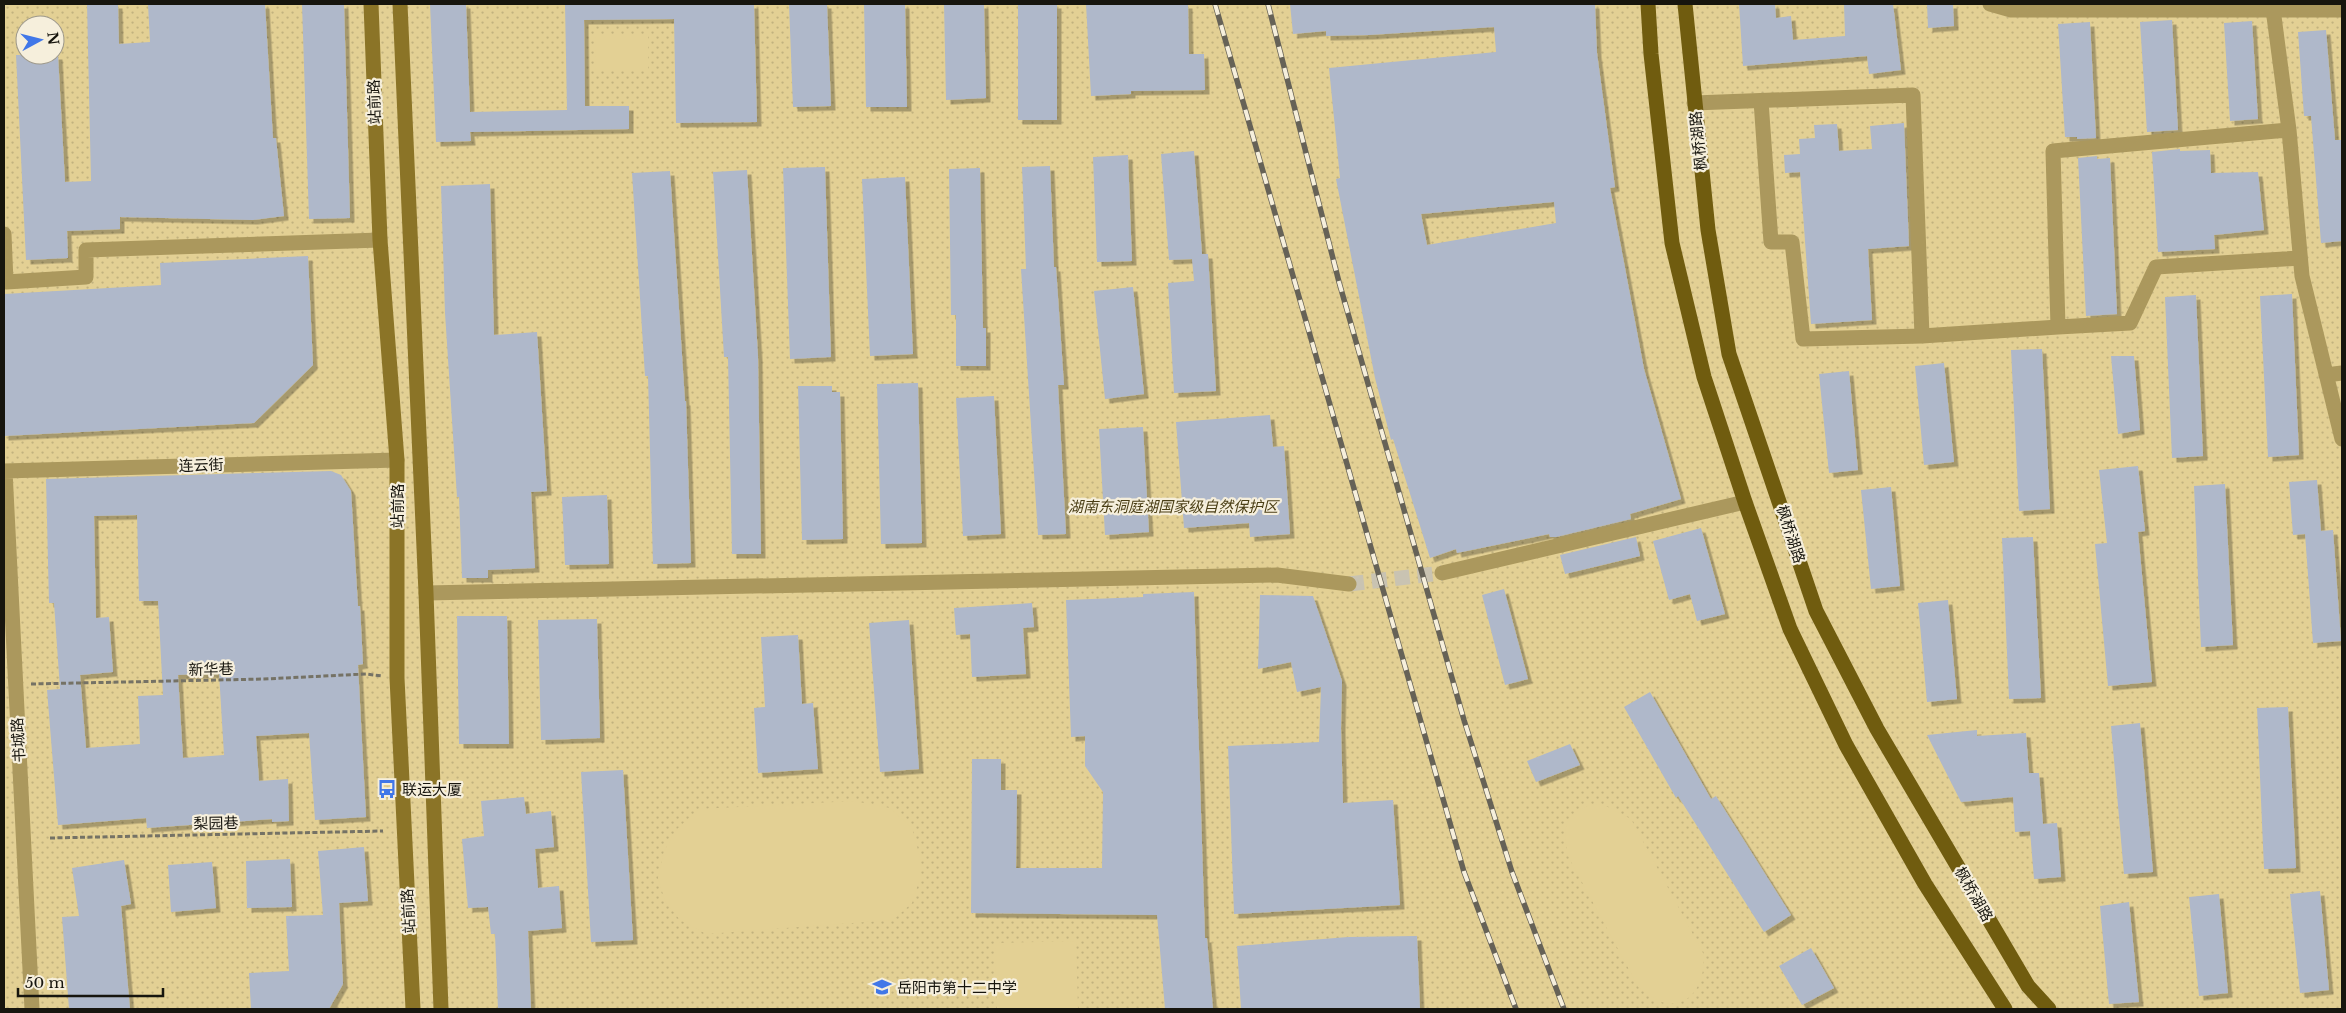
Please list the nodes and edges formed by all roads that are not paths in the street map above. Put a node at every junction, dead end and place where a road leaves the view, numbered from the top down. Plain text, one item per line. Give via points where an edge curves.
1 (371, 4) edge
2 (400, 4) edge
3 (1648, 4) edge
4 (1685, 4) edge
5 (1990, 4) edge
6 (2114, 6) edge
7 (2273, 10) junction
8 (2342, 10) edge
9 (1761, 101) junction
10 (1694, 104) junction
11 (2289, 130) junction
12 (4, 234) edge
13 (380, 240) junction
14 (2300, 258) junction
15 (2058, 326) junction
16 (1922, 336) junction
17 (2342, 373) edge
18 (2326, 374) junction
19 (2342, 439) edge
20 (397, 460) junction
21 (4, 471) edge
22 (1745, 502) junction
23 (1442, 573) tunnel mouth
24 (1350, 584) tunnel mouth
25 (426, 593) junction
26 (32, 1009) edge
27 (413, 1009) edge
28 (441, 1009) edge
29 (2004, 1009) edge
30 (2049, 1009) edge

1 - 13 main road, 站前路
2 - 25 main road, 站前路
3 - 22 main road via 1672,243 1704,377
4 - 10 main road, 枫桥湖路
5 - 6 street via 2011,10
6 - 7 street
7 - 8 street
7 - 11 street
9 - 10 street
9 - 16 street via 1771,242 1792,242 1803,339
9 - 16 street via 1913,95
10 - 30 main road, 枫桥湖路 via 1708,230 1729,354 1816,611 1877,729 2028,986
11 - 14 street
11 - 15 street via 2053,151
12 - 13 street via 6,282 86,277 86,250
13 - 20 main road, 站前路
14 - 15 street via 2156,267 2130,323
14 - 18 street
15 - 16 street
17 - 18 street
18 - 19 street
20 - 21 street, 连云街
20 - 27 main road, 站前路 via 397,678
21 - 26 street, 书城路
22 - 23 street
22 - 29 main road via 1790,629 1846,745 1925,884
24 - 25 street via 1277,575
25 - 28 main road, 站前路

